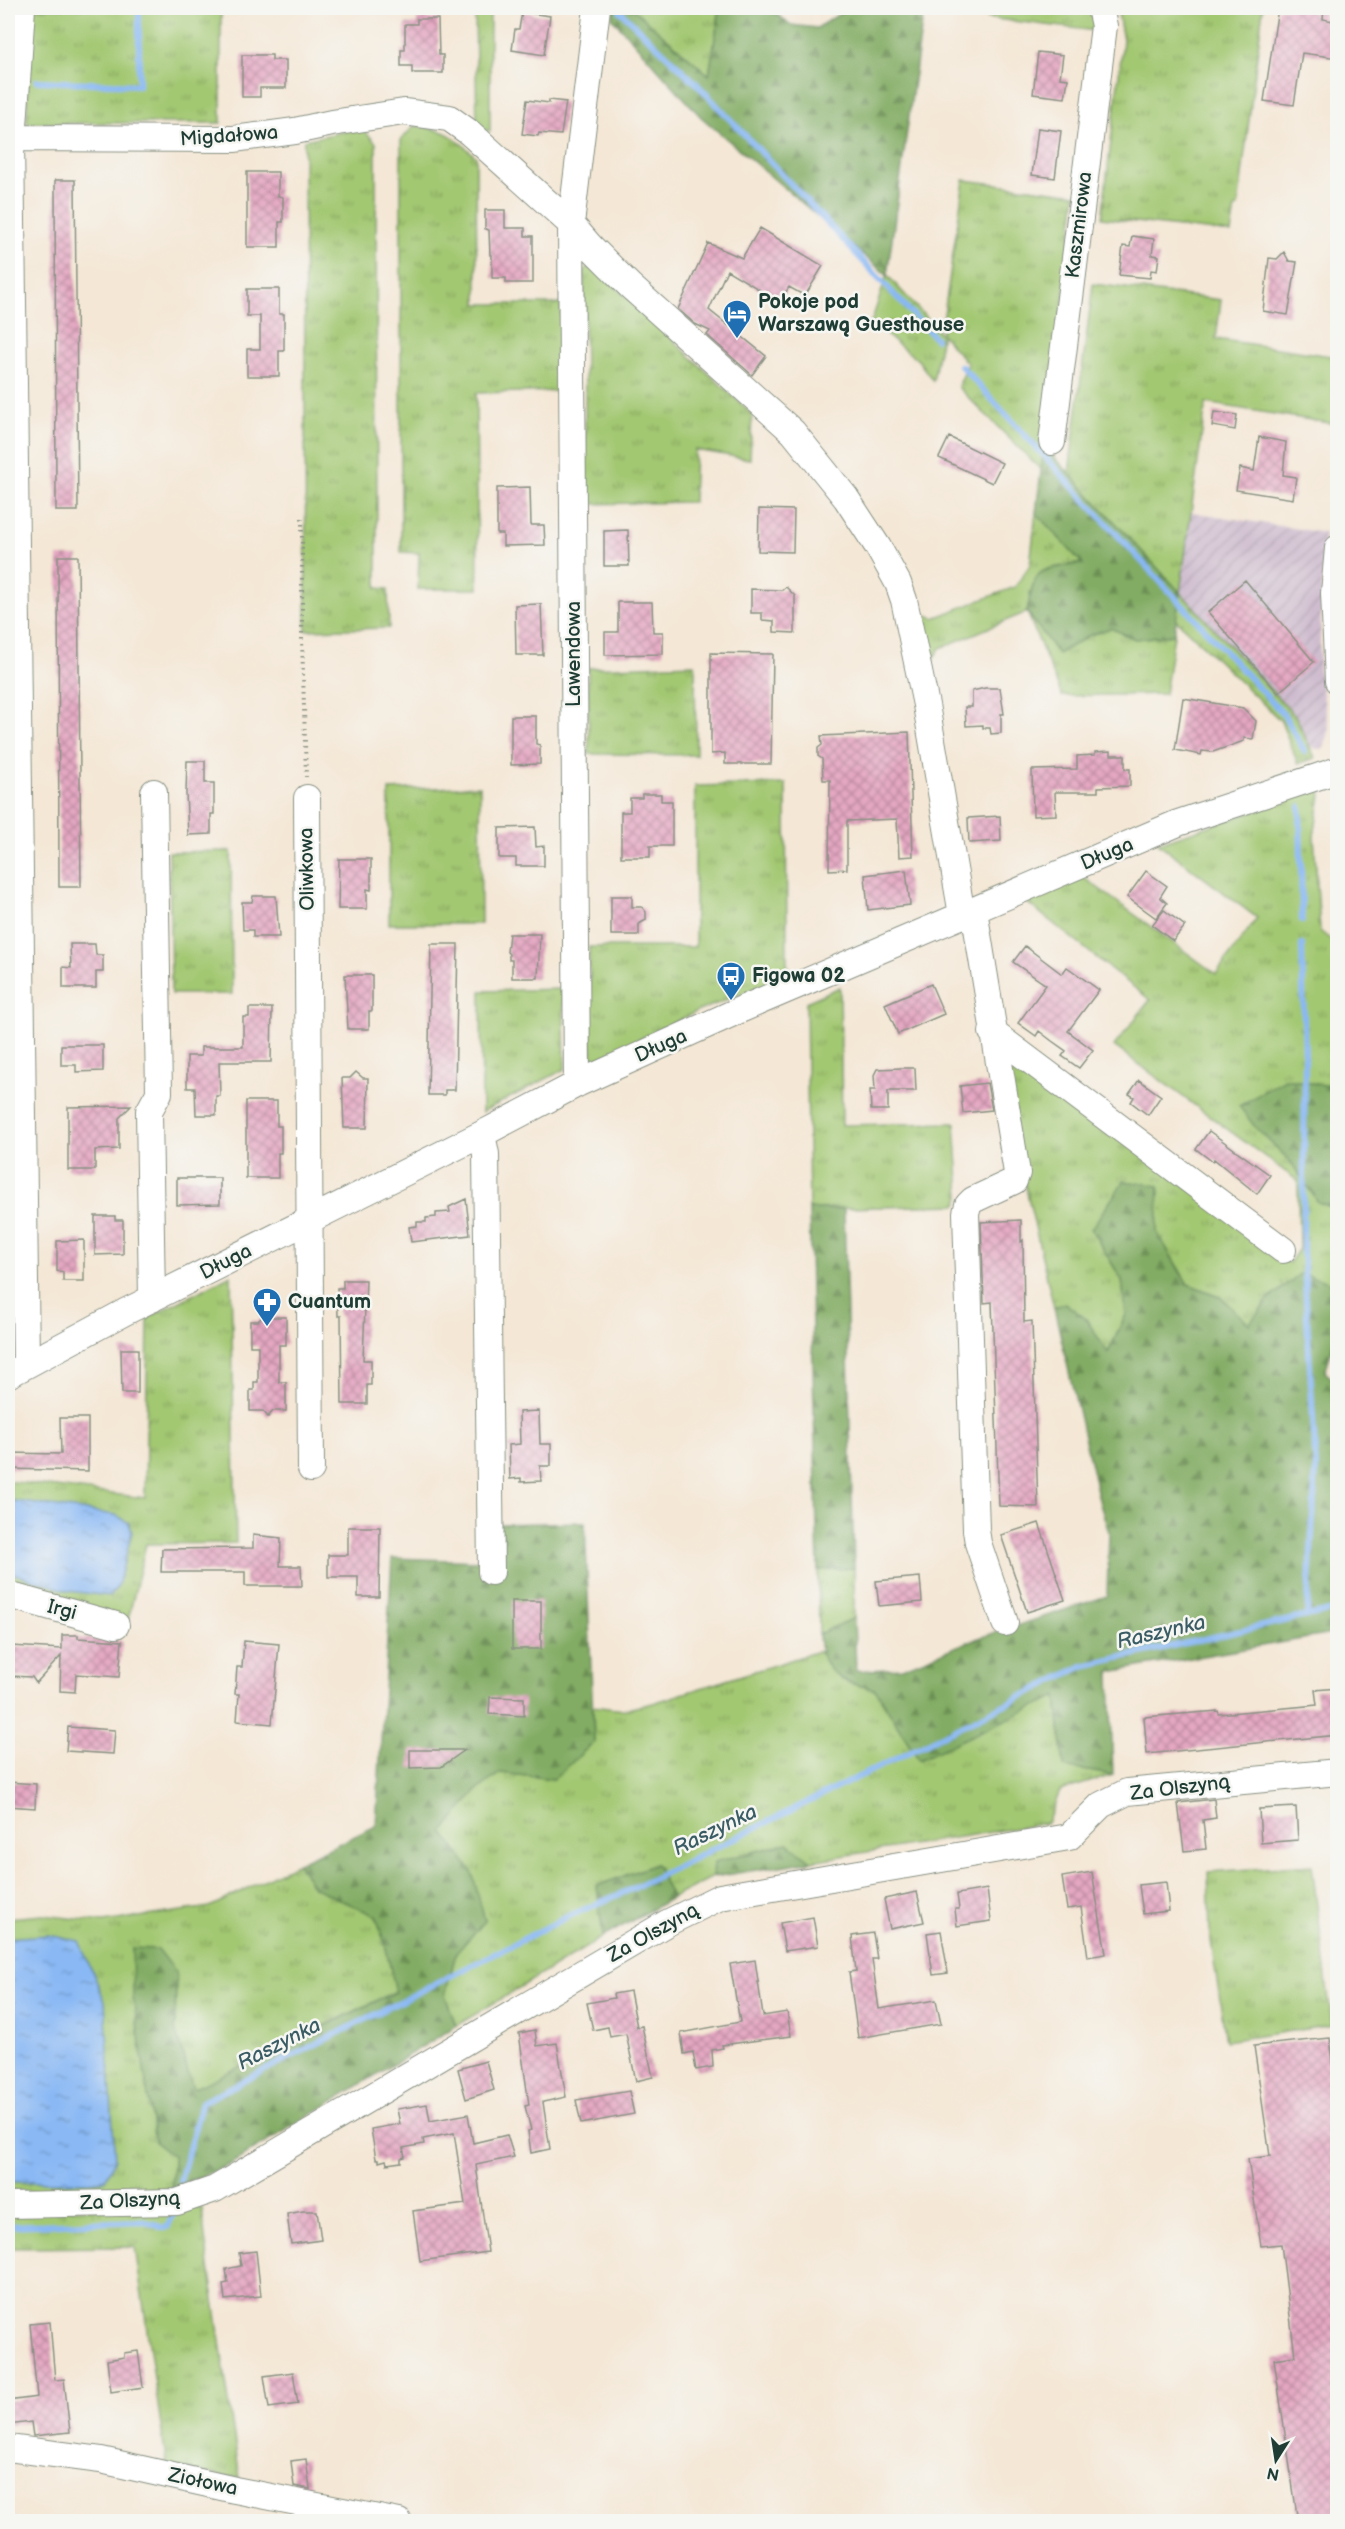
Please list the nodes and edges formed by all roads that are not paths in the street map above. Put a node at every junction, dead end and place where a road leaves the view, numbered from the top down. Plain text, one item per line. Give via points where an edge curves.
1 (22, 8) edge
2 (597, 8) edge
3 (1100, 8) edge
4 (9, 138) edge
5 (571, 224) junction
6 (1052, 442) dead end
7 (1338, 548) edge
8 (1338, 681) edge
9 (1338, 770) edge
10 (12, 772) edge
11 (154, 792) dead end
12 (307, 798) road end
13 (968, 913) junction
14 (992, 1032) junction
15 (577, 1084) junction
16 (482, 1134) junction
17 (310, 1220) junction
18 (1283, 1250) dead end
19 (152, 1299) junction
20 (16, 1369) edge
21 (311, 1469) dead end
22 (491, 1572) dead end
23 (8, 1595) edge
24 (1005, 1623) dead end
25 (116, 1625) dead end
26 (1338, 1772) edge
27 (8, 2205) edge
28 (8, 2448) edge
29 (399, 2522) edge

1 - 4 street via 14,126
2 - 5 street, Lawendowa
3 - 6 street, Kaszmirowa via 1104,26
4 - 5 street, Migdałowa via 234,139 404,112 449,118
4 - 10 street
5 - 13 street via 630,286 793,432 846,498 878,547 904,600
5 - 15 street, Lawendowa
7 - 8 street via 1334,593
9 - 13 street, Długa via 1178,823
10 - 20 street via 20,800
11 - 19 street via 159,1093 149,1111
12 - 17 street, Oliwkowa
13 - 14 street
13 - 15 street, Długa
14 - 18 street
14 - 24 street via 1017,1173 1014,1181 973,1200 966,1213 976,1530
15 - 16 street, Długa
16 - 17 street, Długa
16 - 22 street via 486,1154
17 - 19 street, Długa
17 - 21 street, Oliwkowa
19 - 20 street, Długa
23 - 25 street, Irgi
26 - 27 street, Za Olszyną via 1127,1792 1101,1805 1069,1837 720,1897 667,1923 215,2189 177,2202
28 - 29 street, Ziołowa via 101,2460

